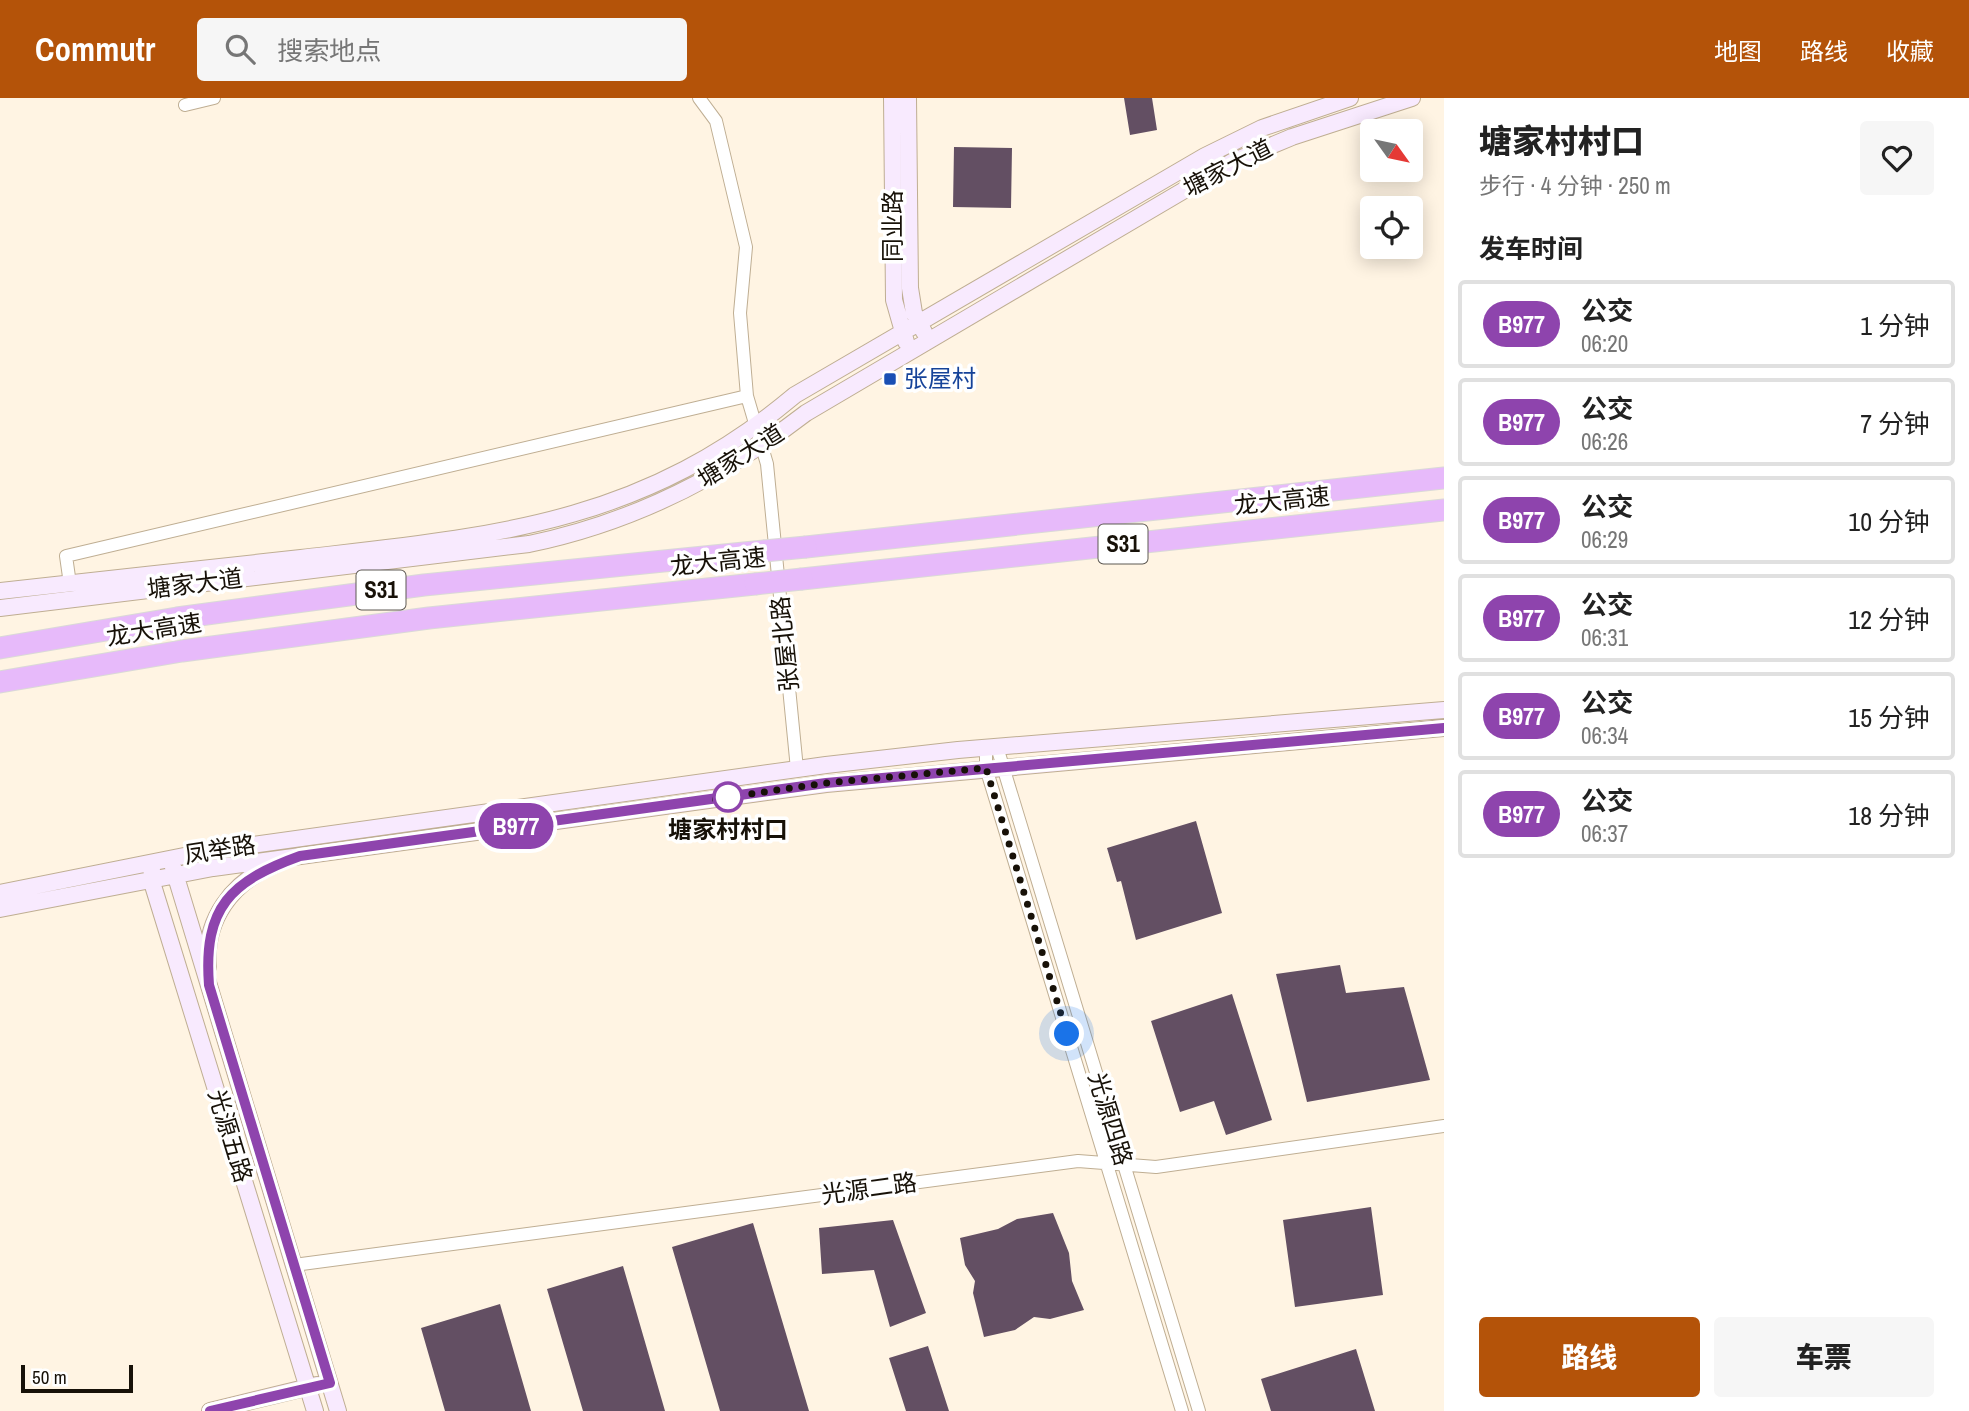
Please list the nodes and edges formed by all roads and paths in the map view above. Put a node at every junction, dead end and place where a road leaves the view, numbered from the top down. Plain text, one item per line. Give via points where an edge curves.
1 (214, 98) edge
2 (699, 98) edge
3 (892, 98) edge
4 (908, 98) edge
5 (1350, 98) edge
6 (1412, 98) edge
7 (185, 105) dead end
8 (919, 323) junction
9 (902, 333) junction
10 (928, 341) junction
11 (911, 351) junction
12 (747, 396) junction
13 (757, 427) junction
14 (761, 447) junction
15 (1444, 478) edge
16 (1444, 510) edge
17 (69, 584) junction
18 (0, 591) edge
19 (0, 608) edge
20 (0, 648) edge
21 (0, 682) edge
22 (1444, 710) edge
23 (1444, 728) edge
24 (993, 748) junction
25 (1003, 767) junction
26 (986, 768) junction
27 (797, 769) junction
28 (300, 856) junction
29 (163, 860) junction
30 (176, 875) junction
31 (152, 879) junction
32 (0, 893) edge
33 (0, 909) edge
34 (209, 985) junction
35 (1444, 1126) edge
36 (1106, 1163) junction
37 (1124, 1165) junction
38 (294, 1265) junction
39 (330, 1383) junction
40 (307, 1387) junction
41 (337, 1408) edge
42 (210, 1411) edge
43 (316, 1411) edge
44 (1182, 1411) edge
45 (1199, 1411) edge

1 - 7 street
2 - 12 street, 张屋北路 via 716,121 746,247 740,313
3 - 9 street, 同业路 via 894,300
4 - 8 street, 同业路 via 909,288
5 - 8 street, 塘家大道 via 1225,145
6 - 10 street, 塘家大道 via 1232,162
8 - 9 street, 塘家大道
8 - 10 street, 同业路
9 - 11 street, 同业路
9 - 13 street, 塘家大道 via 795,395
10 - 11 street, 塘家大道
11 - 14 street, 塘家大道 via 806,413
12 - 13 street, 张屋北路
12 - 17 street via 66,556
13 - 14 street, 张屋北路
13 - 17 street, 塘家大道 via 630,497 547,522 470,539
14 - 19 street, 塘家大道 via 644,509 569,535
14 - 27 street, 张屋北路 via 767,464
15 - 20 highway, 龙大高速 / S31, bridge via 410,586
16 - 21 highway, 龙大高速 / S31, bridge via 429,618 182,651
17 - 18 street, 塘家大道
22 - 24 street, 凤举路
23 - 25 street, 凤举路
24 - 25 street, 光源四路
24 - 26 street, 光源四路 via 986,754
24 - 27 street, 凤举路
25 - 26 street, 凤举路
25 - 37 street, 光源四路
26 - 28 street, 凤举路 via 826,783
26 - 36 street, 光源四路
27 - 29 street, 凤举路
28 - 30 street, 凤举路
28 - 34 street via 246,879 223,904 211,931
29 - 30 street, 光源五路
29 - 31 street, 光源五路
29 - 32 street, 凤举路
30 - 31 street, 凤举路
30 - 34 street, 光源五路
31 - 33 street, 凤举路
31 - 40 street, 光源五路
34 - 38 street, 光源五路
35 - 37 street, 光源二路 via 1156,1167
36 - 37 street, 光源二路
36 - 38 street, 光源二路 via 1078,1161
36 - 44 street, 光源四路
37 - 45 street, 光源四路
38 - 39 street, 光源五路
39 - 40 street
39 - 41 street, 光源五路
40 - 42 street
40 - 43 street, 光源五路
41 - 43 street

